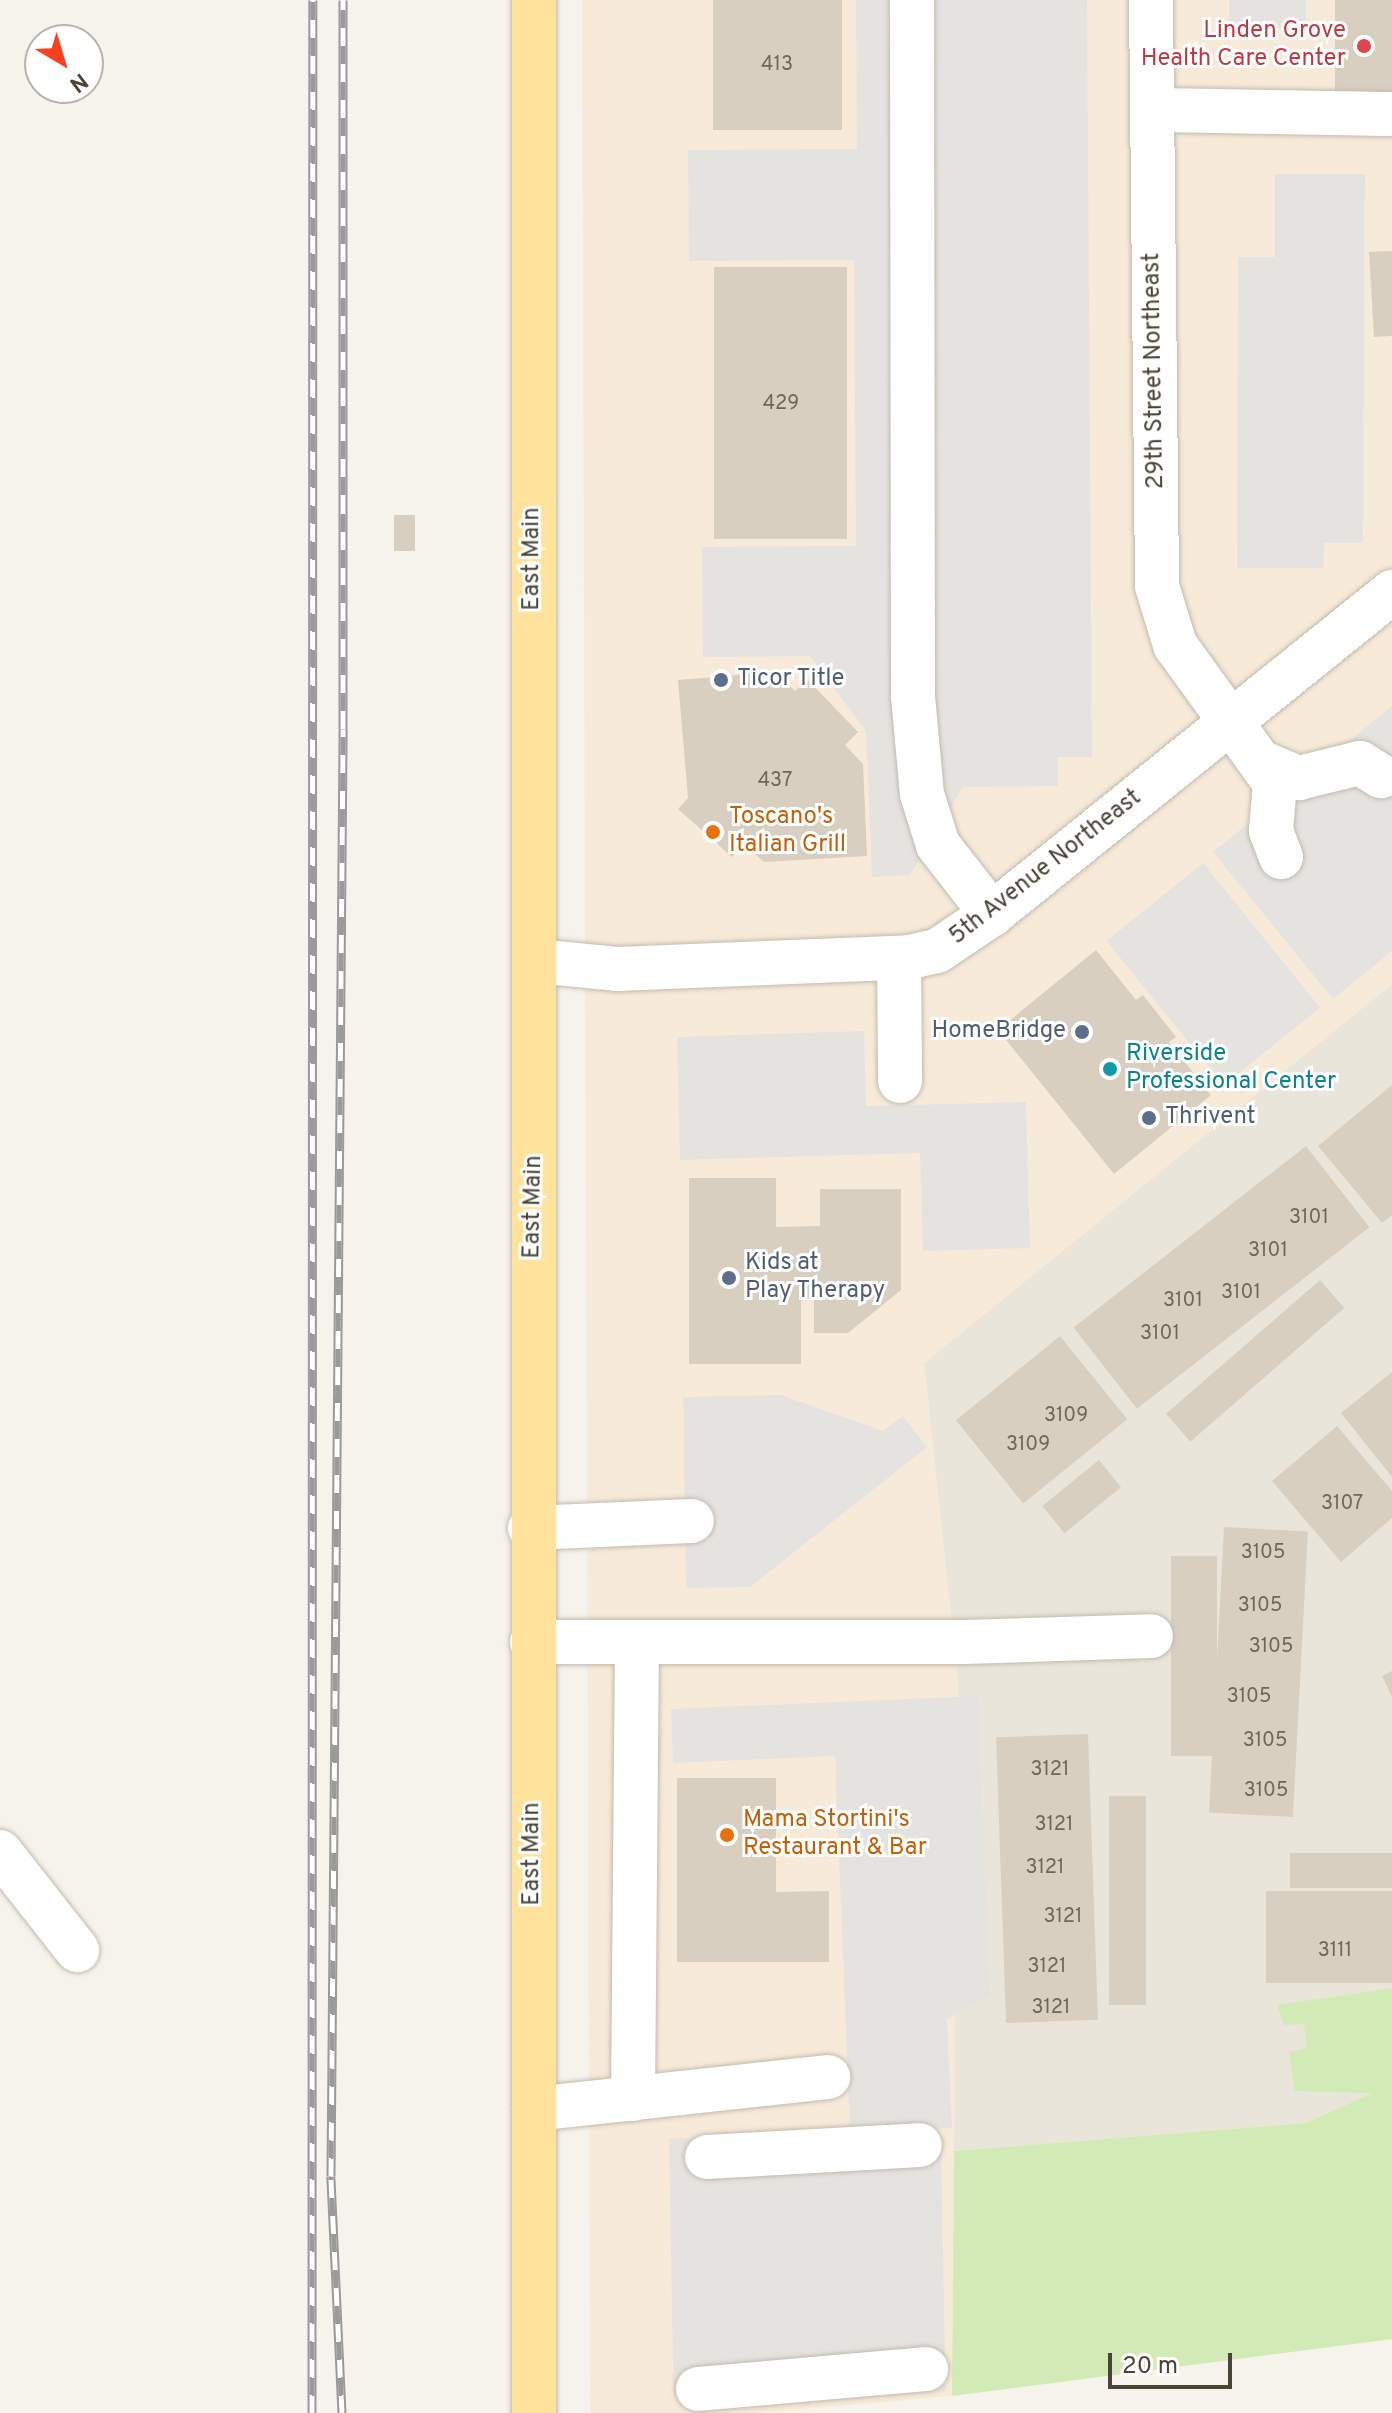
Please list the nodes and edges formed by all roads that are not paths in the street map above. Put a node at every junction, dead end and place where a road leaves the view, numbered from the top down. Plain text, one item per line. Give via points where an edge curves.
1 (534, 0) edge
2 (912, 0) edge
3 (1151, 0) edge
4 (1152, 110) junction
5 (1392, 114) edge
6 (1392, 592) edge
7 (1231, 721) junction
8 (1263, 763) junction
9 (1381, 776) dead end
10 (1281, 857) dead end
11 (992, 914) junction
12 (899, 958) junction
13 (536, 961) junction
14 (900, 1081) dead end
15 (692, 1521) dead end
16 (530, 1528) junction
17 (1151, 1636) dead end
18 (532, 1642) junction
19 (637, 1643) junction
20 (0, 1852) edge
21 (77, 1950) dead end
22 (828, 2077) dead end
23 (633, 2099) junction
24 (534, 2109) junction
25 (920, 2145) dead end
26 (707, 2157) dead end
27 (926, 2369) dead end
28 (698, 2389) dead end
29 (534, 2413) edge

1 - 13 main road, East Main
2 - 11 street via 913,682 922,794 938,845
3 - 4 street, 29th Street Northeast
4 - 5 street
4 - 7 street, 29th Street Northeast via 1157,586 1175,645
6 - 7 street, 5th Avenue Northeast
7 - 8 street, 29th Street Northeast
7 - 11 street, 5th Avenue Northeast
8 - 9 street via 1299,778 1360,763
8 - 10 street via 1275,783 1271,831
11 - 12 street, 5th Avenue Northeast via 937,951
12 - 13 street, 5th Avenue Northeast via 617,969
12 - 14 street
13 - 16 main road, East Main
15 - 16 street
16 - 18 main road, East Main
17 - 19 street
18 - 19 street
18 - 24 main road, East Main
19 - 23 street
20 - 21 street
22 - 23 street
23 - 24 street
24 - 29 main road, East Main
25 - 26 street
27 - 28 street

